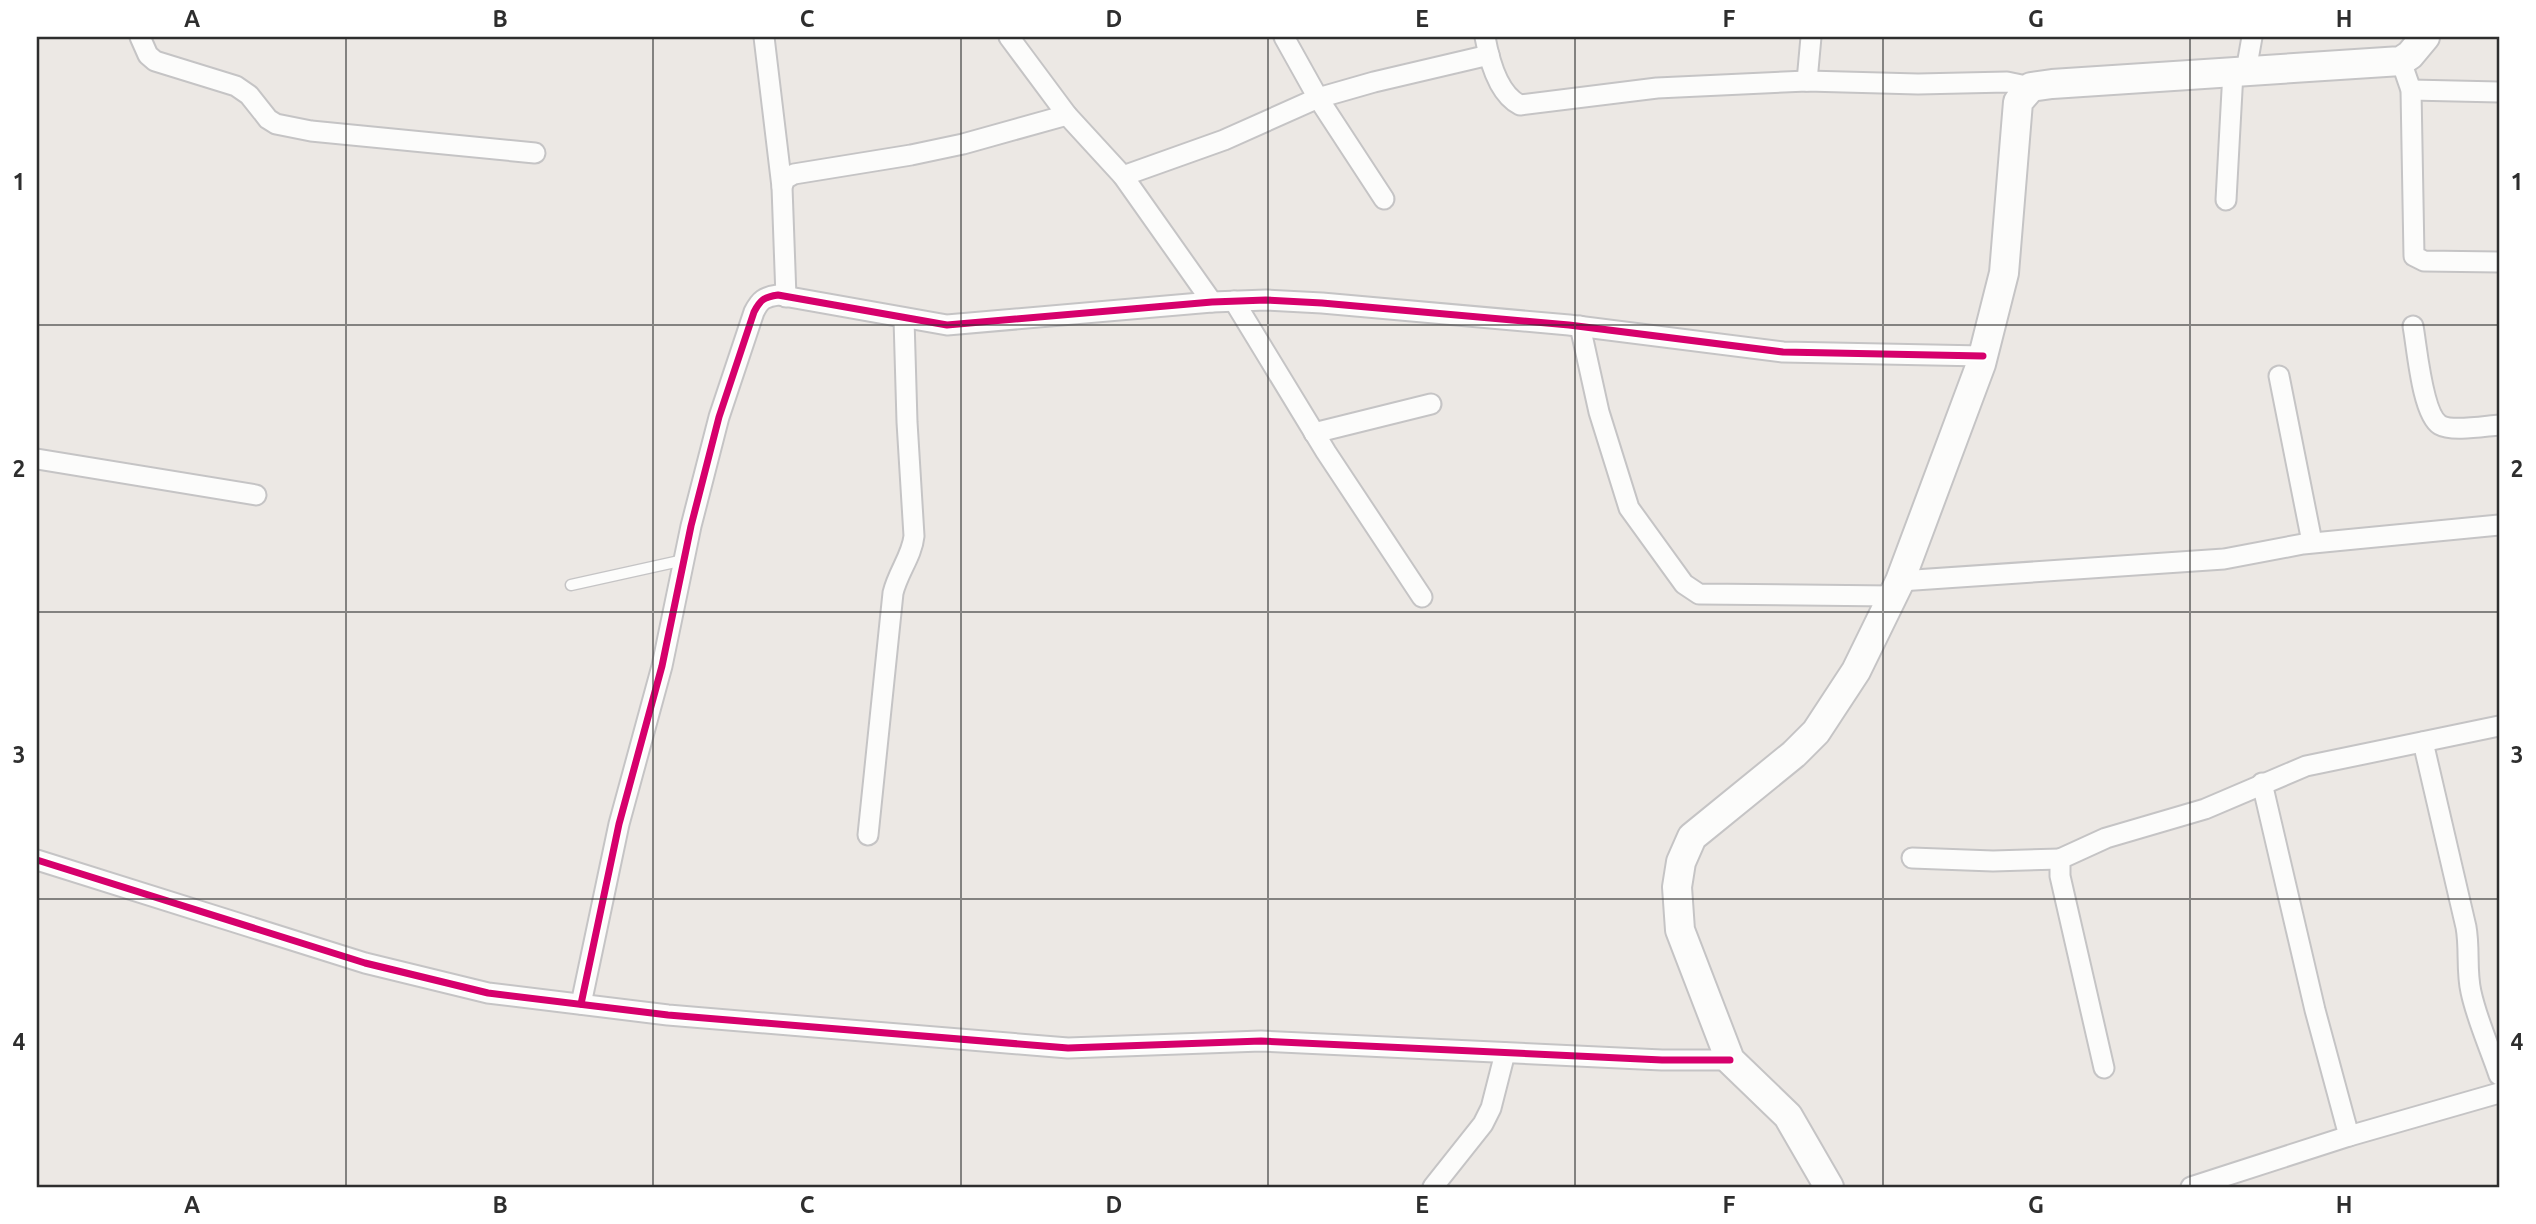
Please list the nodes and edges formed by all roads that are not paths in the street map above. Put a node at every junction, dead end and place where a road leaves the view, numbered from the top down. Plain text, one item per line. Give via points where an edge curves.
1 (140, 37) edge
2 (764, 37) edge
3 (1009, 37) edge
4 (1284, 37) edge
5 (1811, 37) edge
6 (2252, 37) edge
7 (2425, 37) edge
8 (1487, 46) edge
9 (2401, 61) junction
10 (2239, 72) junction
11 (1807, 80) junction
12 (2031, 87) junction
13 (2411, 89) junction
14 (2499, 92) edge
15 (1318, 98) junction
16 (1067, 115) junction
17 (535, 153) dead end
18 (1124, 176) junction
19 (782, 187) junction
20 (1384, 199) dead end
21 (2225, 200) dead end
22 (2499, 262) edge
23 (786, 297) junction
24 (1234, 301) junction
25 (1212, 302) junction
26 (904, 319) junction
27 (1580, 326) junction
28 (2413, 326) dead end
29 (1983, 356) junction
30 (2279, 376) dead end
31 (1431, 404) dead end
32 (2499, 425) edge
33 (1314, 433) junction
34 (37, 459) edge
35 (256, 495) dead end
36 (2499, 525) edge
37 (2312, 542) junction
38 (684, 560) junction
39 (571, 585) dead end
40 (1896, 589) junction
41 (1422, 597) dead end
42 (2499, 726) edge
43 (2423, 742) junction
44 (2262, 783) junction
45 (869, 835) dead end
46 (1912, 858) dead end
47 (2060, 859) junction
48 (37, 860) edge
49 (581, 1004) junction
50 (1505, 1053) junction
51 (1730, 1060) junction
52 (2104, 1068) dead end
53 (2499, 1075) edge
54 (2499, 1093) edge
55 (2349, 1136) junction
56 (1433, 1187) edge
57 (1829, 1187) edge
58 (2190, 1187) edge

1 - 17 street via 155,61 236,86 275,124
2 - 19 street
3 - 16 street
4 - 15 street
5 - 11 street
6 - 10 street
7 - 9 street
8 - 11 street via 1505,94 1520,104 1657,88
8 - 15 street
9 - 10 street
9 - 13 street
10 - 12 street
10 - 21 street
11 - 12 street via 2007,82
12 - 29 street via 2018,102 2004,273
13 - 14 street
13 - 22 street via 2414,256 2424,261
15 - 18 street via 1224,140
15 - 20 street
16 - 18 street
16 - 19 street via 963,144 794,174
18 - 25 street
19 - 23 street
23 - 26 street
23 - 38 street via 760,300 754,312 719,417
24 - 25 street
24 - 27 street via 1322,303
24 - 33 street
25 - 26 street via 970,325
26 - 45 street via 914,536 893,593
27 - 29 street via 1783,352
27 - 40 street via 1599,412 1629,508 1684,584 1699,594
28 - 32 street via 2432,416 2451,428
29 - 40 street
30 - 37 street
31 - 33 street
33 - 41 street
34 - 35 street
36 - 37 street
37 - 40 street via 2224,559
38 - 39 lane
38 - 49 street via 662,666 619,824
40 - 51 street via 1856,671 1816,732 1692,837 1681,862 1677,887 1680,930
42 - 43 street
43 - 44 street via 2306,766
43 - 53 street via 2466,927 2471,993
44 - 47 street via 2205,809 2106,838
44 - 55 street
46 - 47 street
47 - 52 street via 2060,876
48 - 49 street via 365,963 488,993
49 - 50 street via 1068,1048 1261,1041
50 - 51 street
50 - 56 street via 1483,1124
51 - 57 street via 1788,1116
54 - 55 street
55 - 58 street

